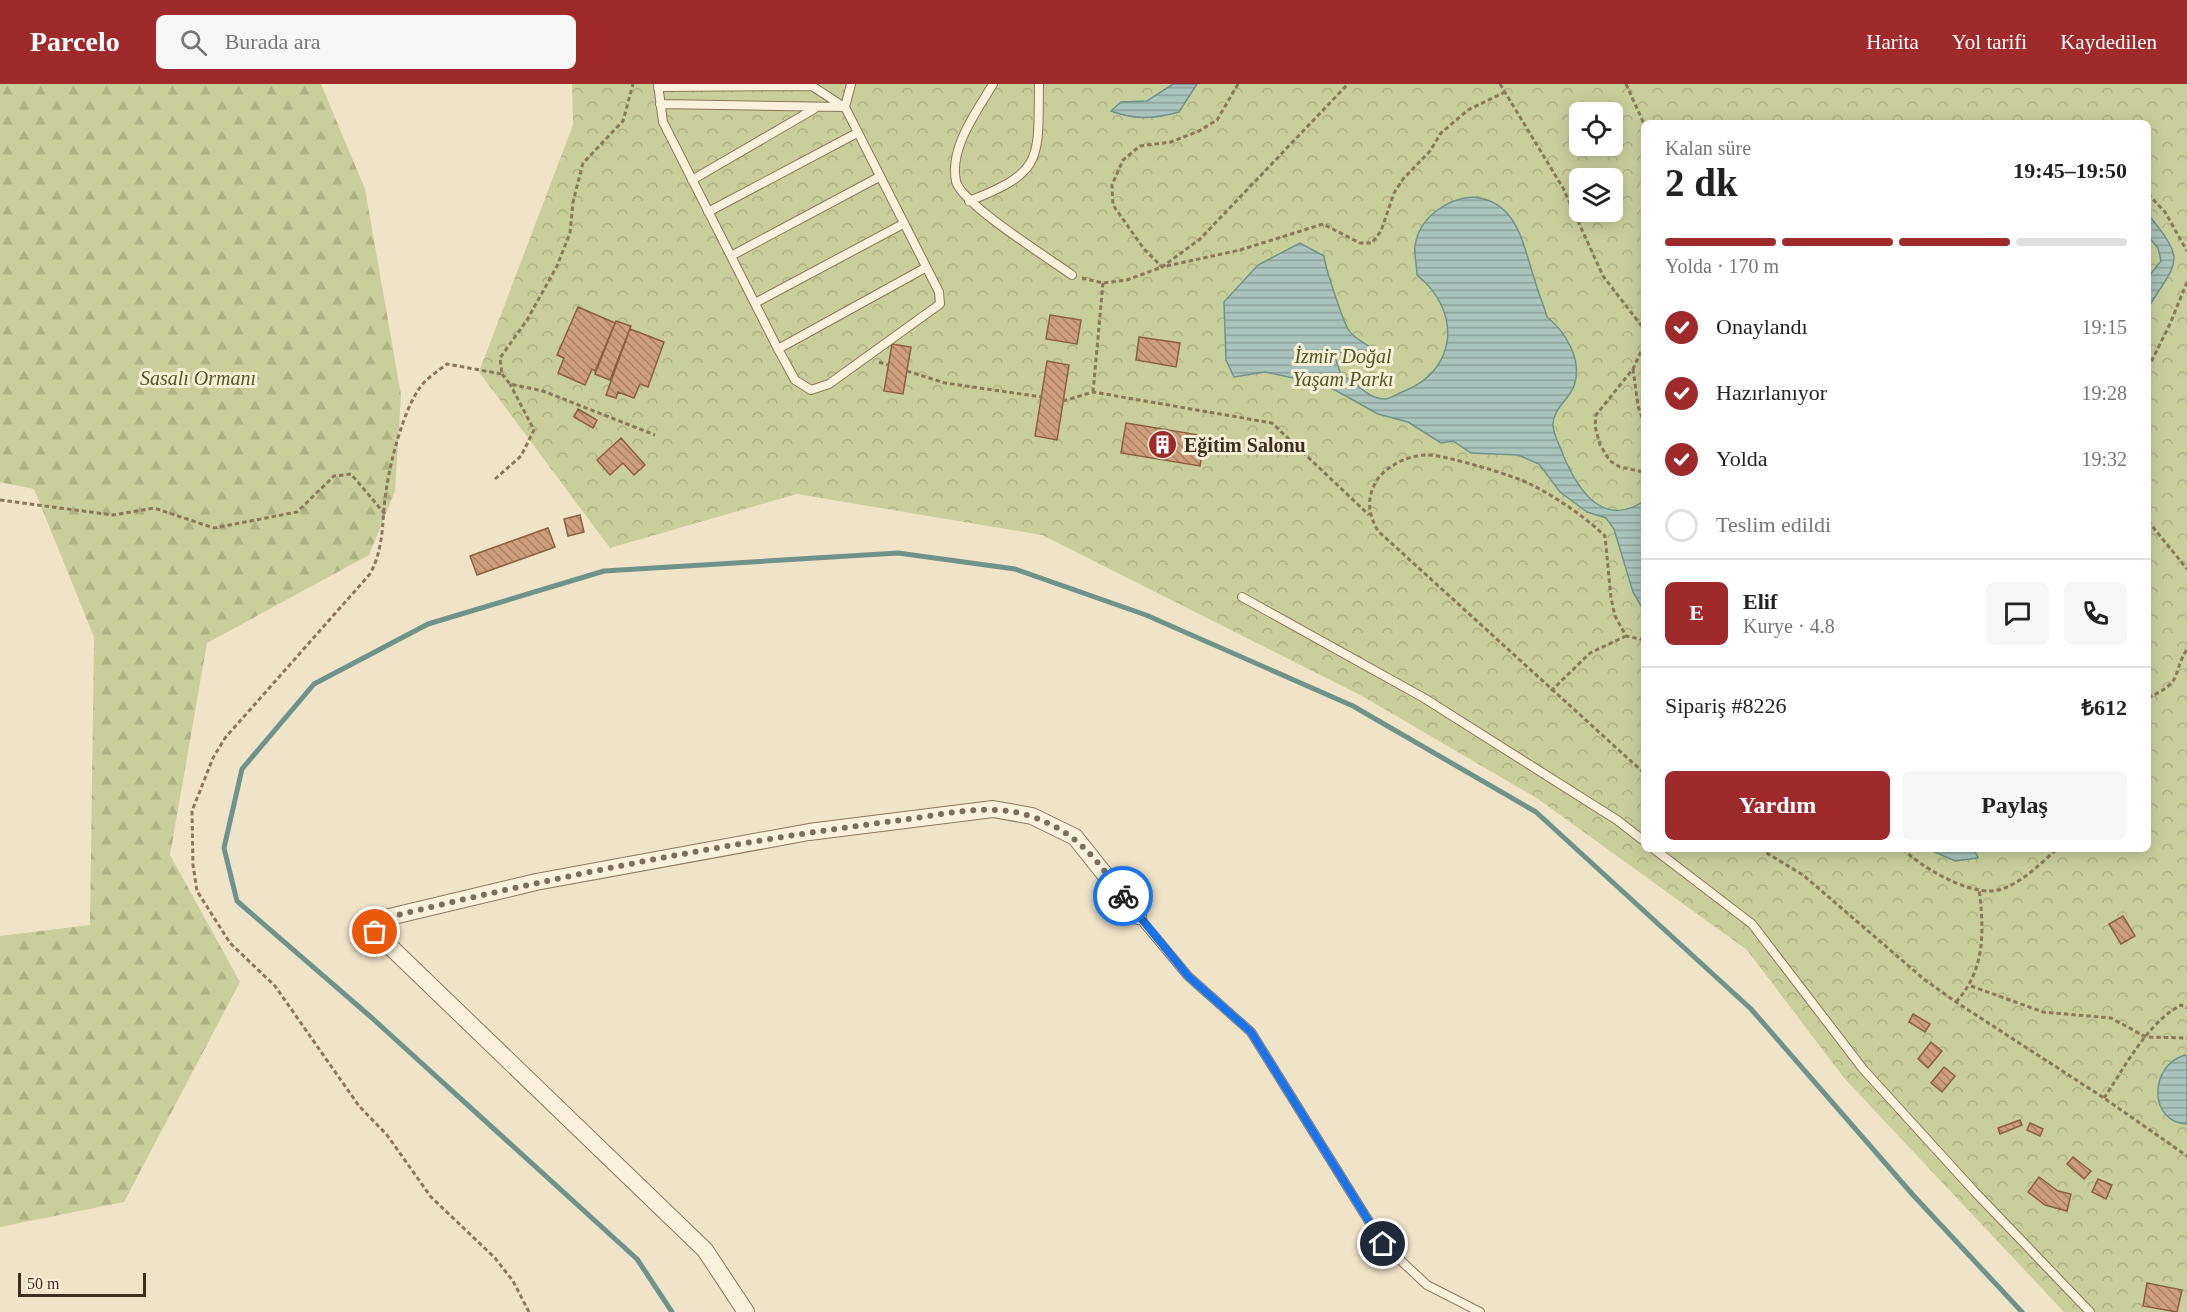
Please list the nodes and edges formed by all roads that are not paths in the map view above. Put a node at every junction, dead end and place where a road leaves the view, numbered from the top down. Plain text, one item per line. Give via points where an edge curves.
1 (851, 84) edge
2 (993, 84) edge
3 (1039, 84) edge
4 (810, 85) edge
5 (658, 86) edge
6 (660, 104) junction
7 (845, 107) junction
8 (814, 108) junction
9 (857, 133) junction
10 (879, 177) junction
11 (692, 180) junction
12 (969, 201) junction
13 (708, 212) junction
14 (903, 224) junction
15 (731, 256) junction
16 (925, 268) junction
17 (1072, 275) road end
18 (755, 303) junction
19 (778, 349) junction
20 (1242, 597) dead end
21 (1641, 839) edge
22 (1658, 852) edge
23 (1138, 916) joint
24 (746, 1312) edge
25 (1480, 1312) edge
26 (2090, 1312) edge

1 - 7 lane
2 - 12 lane via 956,158 956,182
3 - 12 lane via 1038,137 1033,160 1021,177
4 - 5 lane
4 - 7 lane
5 - 6 lane
6 - 8 lane
6 - 11 lane via 663,122
7 - 8 lane
7 - 9 lane
8 - 11 lane
9 - 10 lane
9 - 13 lane
10 - 14 lane
10 - 15 lane
11 - 13 lane
12 - 17 lane
13 - 15 lane
14 - 16 lane
14 - 18 lane
15 - 18 lane
16 - 19 lane
16 - 19 lane via 939,292 940,304 829,384 811,390 795,380
18 - 19 lane
20 - 21 lane via 1424,698
22 - 26 lane via 1752,924 1863,1069
23 - 24 street via 1075,837 1032,816 993,809 809,832 537,882 385,918 375,932 705,1250
23 - 25 lane via 1188,976 1251,1032 1383,1244 1427,1285

